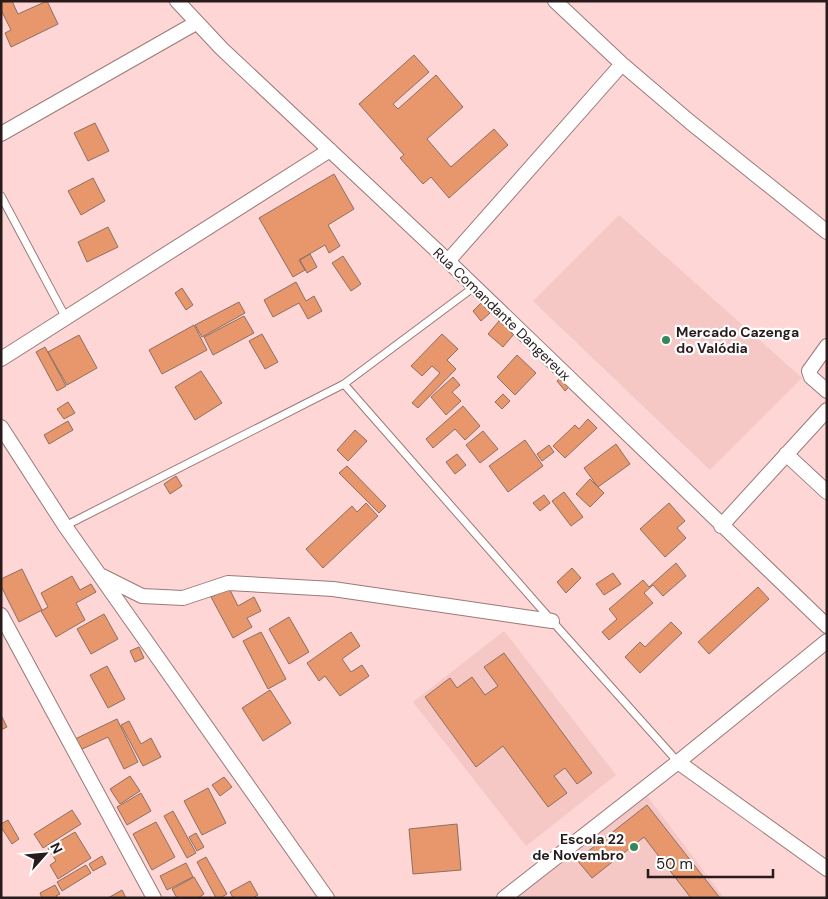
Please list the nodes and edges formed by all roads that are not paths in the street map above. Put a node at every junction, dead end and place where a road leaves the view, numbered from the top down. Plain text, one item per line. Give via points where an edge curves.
1 (177, 1) edge
2 (555, 1) edge
3 (196, 22) junction
4 (622, 64) junction
5 (1, 134) edge
6 (330, 150) junction
7 (1, 196) edge
8 (827, 232) edge
9 (448, 261) junction
10 (474, 287) junction
11 (66, 318) junction
12 (827, 346) edge
13 (1, 359) edge
14 (344, 384) junction
15 (827, 391) edge
16 (827, 410) edge
17 (1, 427) edge
18 (786, 454) junction
19 (827, 492) edge
20 (65, 526) junction
21 (721, 526) junction
22 (100, 575) junction
23 (1, 616) edge
24 (552, 621) junction
25 (827, 626) edge
26 (827, 641) edge
27 (678, 762) junction
28 (827, 869) edge
29 (154, 898) edge
30 (328, 898) edge
31 (504, 898) edge

1 - 3 street, Rua Comandante Dangereux
2 - 4 street
3 - 5 street
3 - 6 street, Rua Comandante Dangereux
4 - 8 street
4 - 9 street
6 - 9 street, Rua Comandante Dangereux
6 - 11 street
7 - 11 lane
9 - 10 street, Rua Comandante Dangereux
10 - 14 lane
10 - 21 street, Rua Comandante Dangereux
11 - 13 street
12 - 15 street via 809,371 810,377
14 - 20 lane
14 - 24 lane
16 - 18 street
17 - 20 street
18 - 19 street
18 - 21 street
20 - 22 street
21 - 25 street, Rua Comandante Dangereux
22 - 24 street via 142,596 183,598 228,583 324,589
22 - 30 street
23 - 29 street
24 - 27 lane
26 - 27 street
27 - 28 street
27 - 31 street

